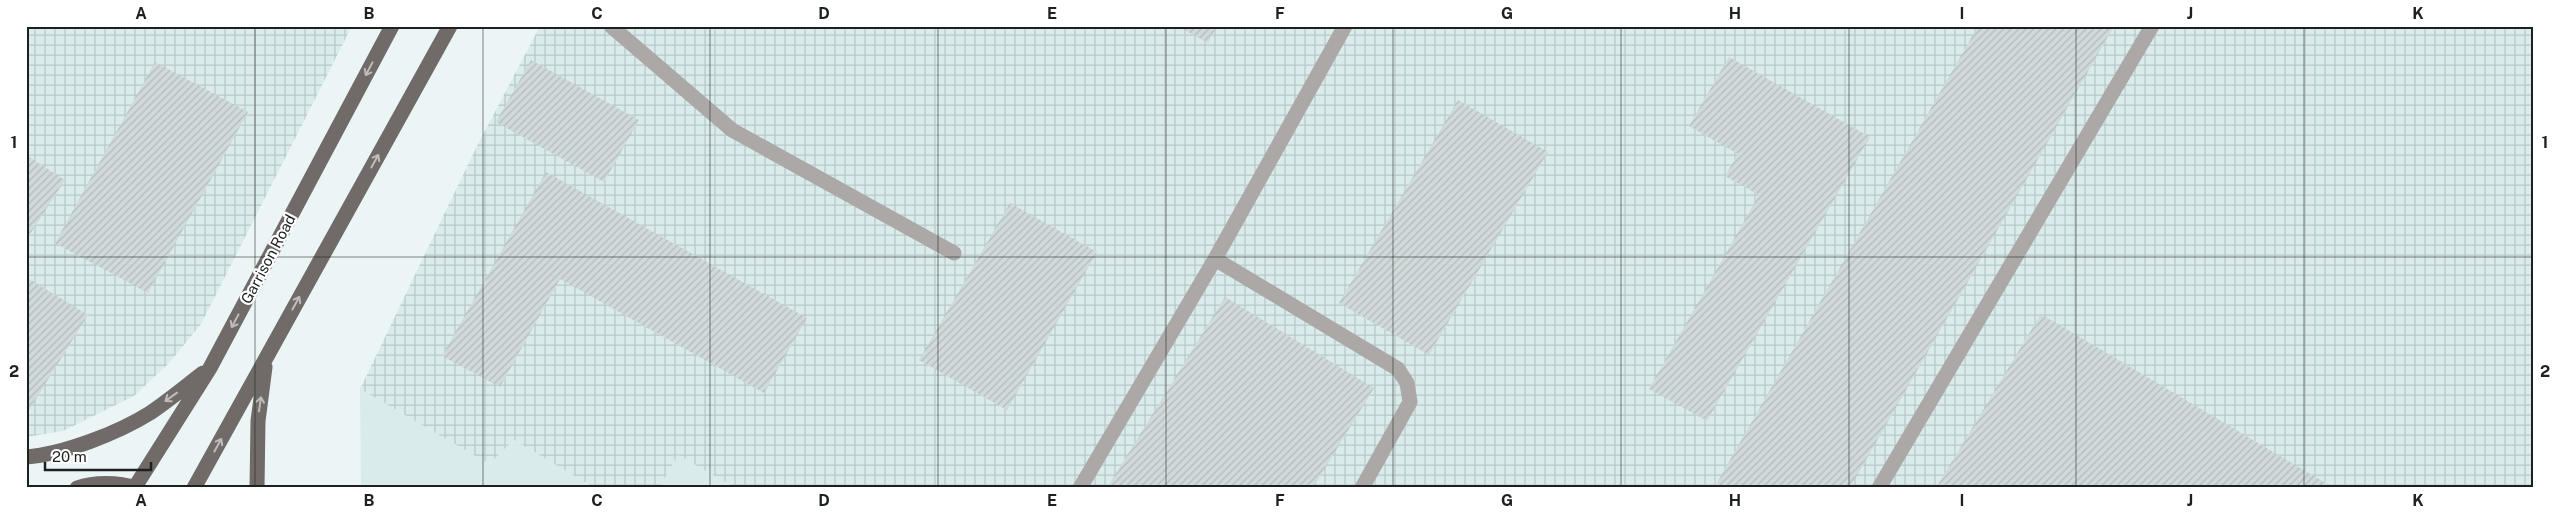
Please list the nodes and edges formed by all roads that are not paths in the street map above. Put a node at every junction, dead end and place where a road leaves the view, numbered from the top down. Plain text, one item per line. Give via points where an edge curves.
1 (392, 26) edge
2 (450, 26) edge
3 (611, 26) edge
4 (1345, 26) edge
5 (2152, 26) edge
6 (954, 252) dead end
7 (1215, 259) junction
8 (266, 357) junction
9 (210, 368) junction
10 (26, 457) edge
11 (77, 488) edge
12 (135, 488) edge
13 (194, 488) edge
14 (257, 488) edge
15 (1080, 488) edge
16 (1362, 488) edge
17 (1878, 488) edge

1 -> 9 main road, Garrison Road
8 -> 2 main road
3 - 6 lane via 732,130
4 - 7 lane
5 - 17 lane
7 - 15 lane
7 - 16 lane via 1398,369 1407,383 1410,402
13 -> 8 main road
14 -> 8 main road via 258,421
9 -> 10 main road via 149,413 71,447
9 - 12 main road, Garrison Road
11 - 12 main road via 89,484

